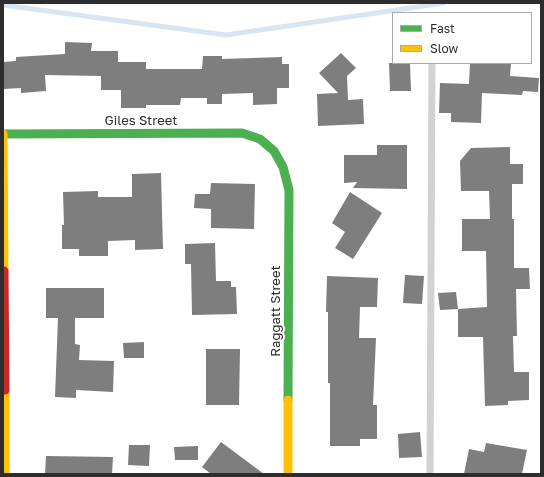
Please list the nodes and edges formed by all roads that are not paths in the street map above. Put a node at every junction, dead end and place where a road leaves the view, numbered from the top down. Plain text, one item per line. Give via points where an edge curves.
1 (432, 64) edge
2 (3, 134) edge
3 (274, 151) joint
4 (5, 474) edge
5 (288, 474) edge
6 (430, 474) edge

1 - 6 lane
2 - 3 street, Giles Street via 242,133 260,139
2 - 4 street
3 - 5 street, Raggatt Street via 283,167 289,190

